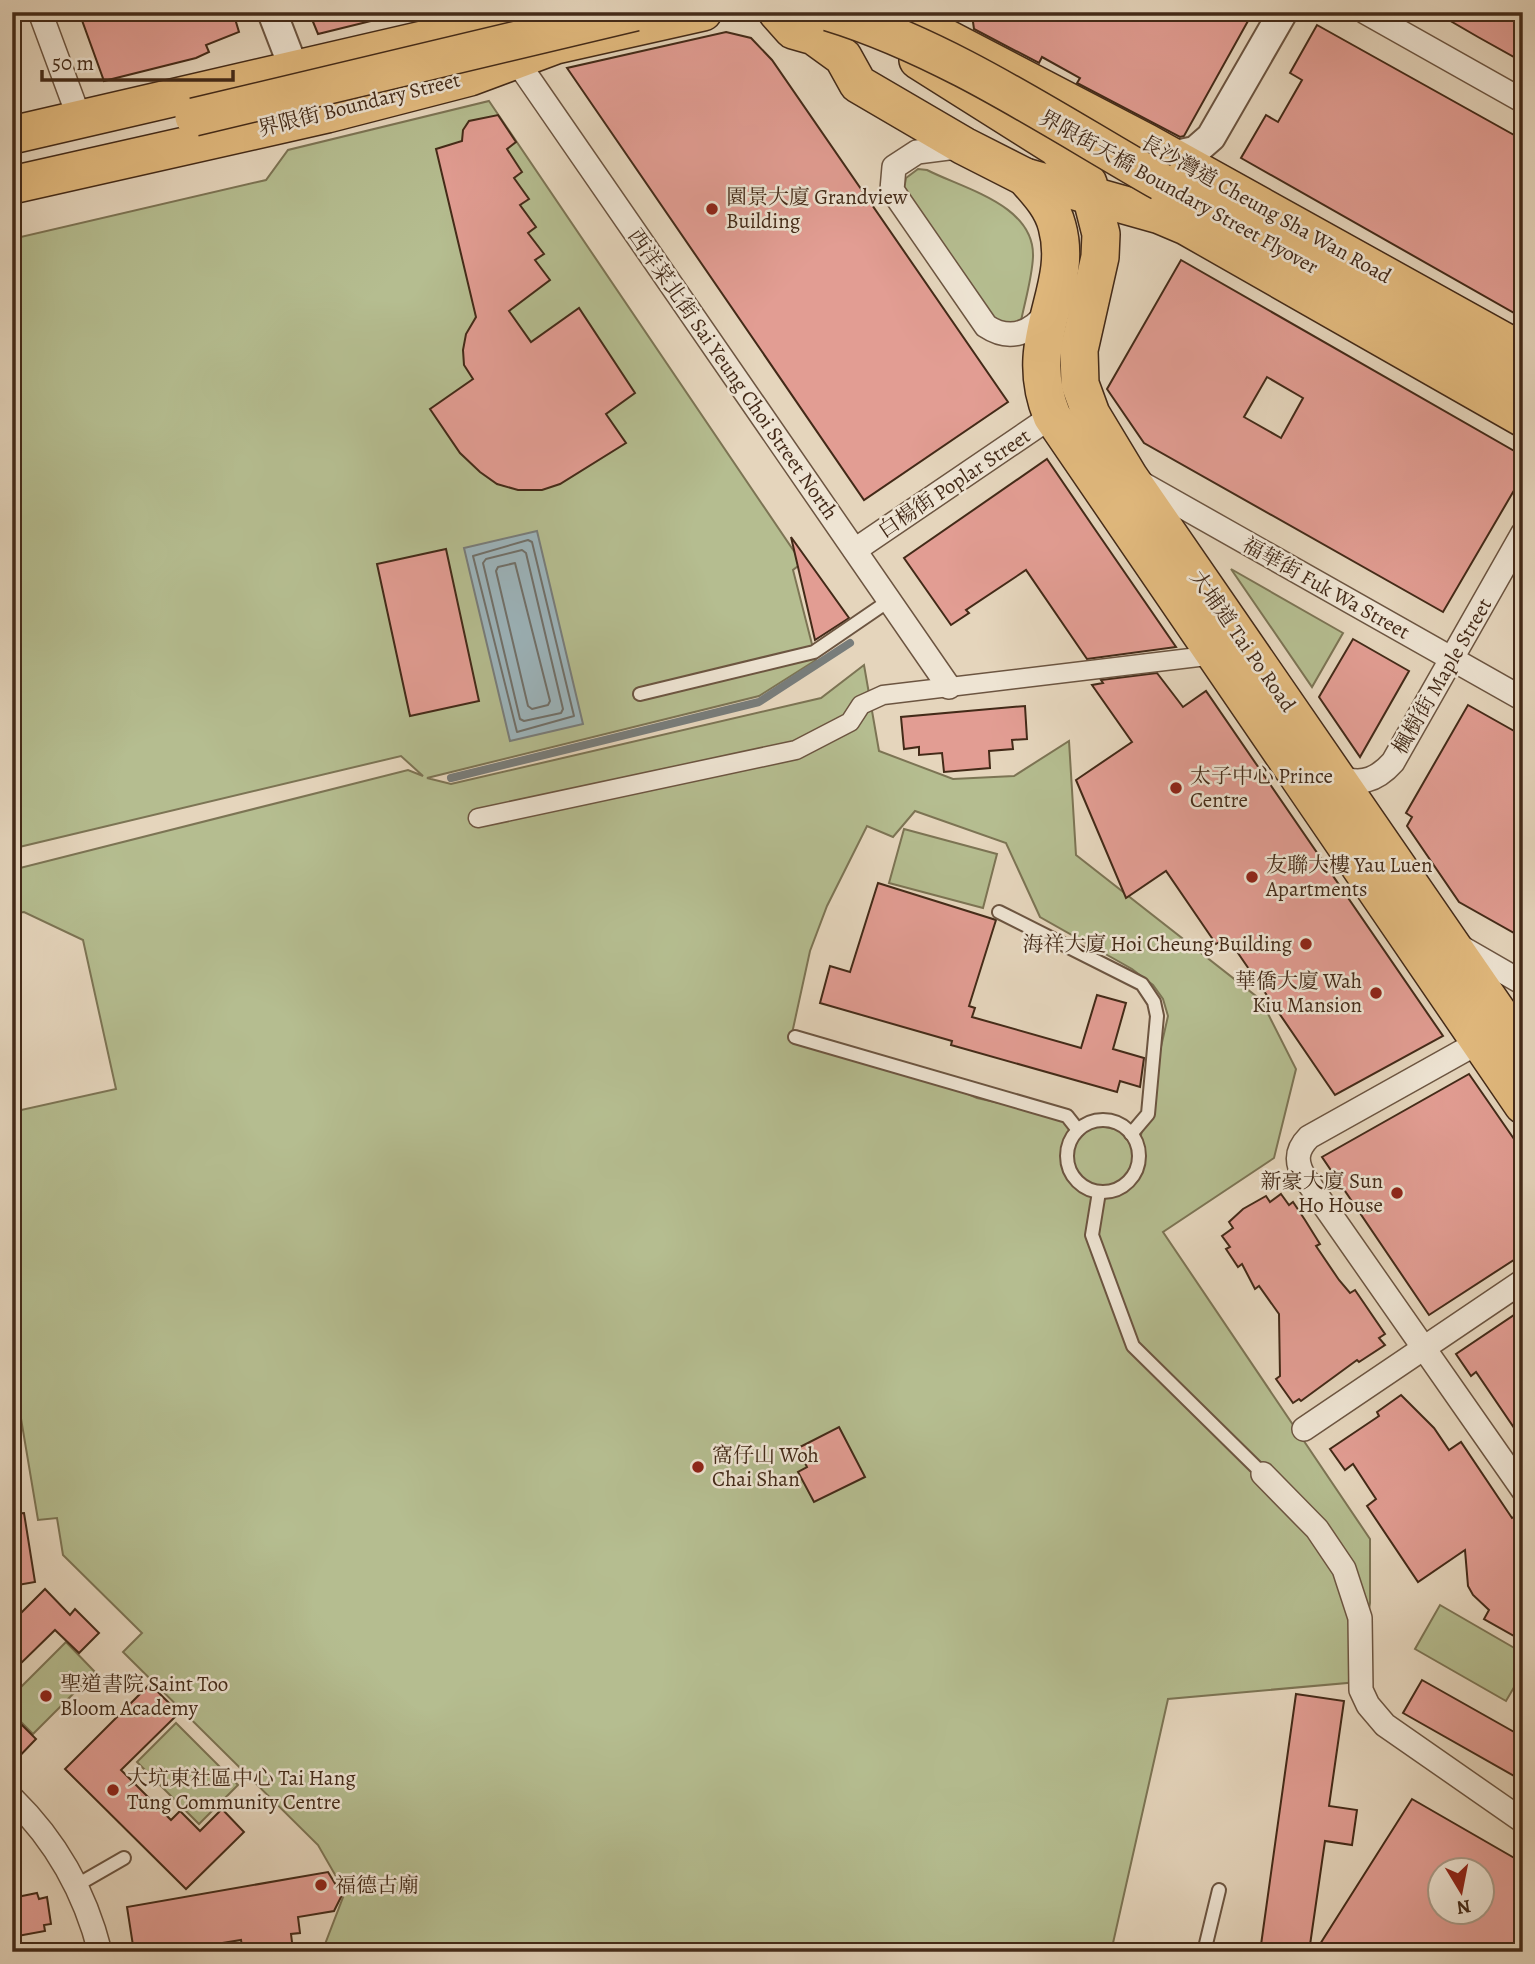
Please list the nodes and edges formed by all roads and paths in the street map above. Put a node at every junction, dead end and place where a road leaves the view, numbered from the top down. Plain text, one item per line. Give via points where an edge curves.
1 (40, 12) edge
2 (272, 12) edge
3 (544, 12) edge
4 (635, 12) edge
5 (703, 12) edge
6 (829, 12) edge
7 (864, 12) edge
8 (896, 12) edge
9 (947, 12) edge
10 (1283, 12) edge
11 (1365, 12) edge
12 (507, 16) edge
13 (785, 21) edge
14 (961, 46) junction
15 (516, 60) junction
16 (295, 71) junction
17 (1523, 101) edge
18 (80, 120) junction
19 (279, 125) junction
20 (12, 135) edge
21 (964, 146) junction
22 (1171, 156) junction
23 (12, 158) edge
24 (1025, 177) junction
25 (12, 185) edge
26 (1095, 199) junction
27 (1050, 308) junction
28 (1523, 352) edge
29 (1523, 384) edge
30 (1052, 416) junction
31 (1523, 418) edge
32 (1129, 477) junction
33 (1523, 533) edge
34 (855, 550) junction
35 (890, 600) junction
36 (1215, 655) junction
37 (1452, 659) junction
38 (949, 687) junction
39 (640, 694) dead end
40 (1523, 699) edge
41 (1336, 774) junction
42 (478, 818) dead end
43 (999, 912) dead end
44 (1451, 941) junction
45 (1523, 983) edge
46 (795, 1037) dead end
47 (1479, 1042) junction
48 (1523, 1049) edge
49 (1523, 1105) edge
50 (1078, 1130) junction
51 (1131, 1133) junction
52 (1099, 1192) junction
53 (1523, 1281) edge
54 (1424, 1348) junction
55 (1304, 1429) dead end
56 (1263, 1474) joint
57 (1523, 1490) edge
58 (12, 1798) edge
59 (1523, 1821) edge
60 (124, 1858) dead end
61 (77, 1885) junction
62 (1219, 1890) dead end
63 (100, 1952) edge
64 (1204, 1952) edge

1 - 18 street
2 - 16 street
3 - 12 main road
4 - 23 main road, bridge
5 - 15 main road, 界限街 Boundary Street via 556,45
6 - 29 main road, 界限街天橋 Boundary Street Flyover, bridge via 899,37 957,66
7 - 26 main road via 929,68 1056,147 1074,163
8 - 14 main road, 長沙灣道 Cheung Sha Wan Road
9 - 14 main road
10 - 22 street via 1211,137 1195,151
11 - 17 street
12 - 16 main road
13 - 21 main road via 818,69 858,84
14 - 22 main road, 長沙灣道 Cheung Sha Wan Road
15 - 19 main road, 界限街 Boundary Street
15 - 34 street, 西洋菜北街 Sai Yeung Choi Street North
16 - 18 main road
16 - 19 street via 302,97 296,113
18 - 20 main road
19 - 25 main road, 界限街 Boundary Street
21 - 24 main road
21 - 27 street via 917,152 900,161 892,174 896,197 986,326 1006,335 1022,333
22 - 28 main road, 長沙灣道 Cheung Sha Wan Road
24 - 26 main road
24 - 27 main road, 大埔道 Tai Po Road via 1051,210 1059,237
26 - 31 main road via 1185,226
26 - 32 main road, 大埔道 Tai Po Road via 1100,257 1079,375 1091,414
27 - 30 main road, 大埔道 Tai Po Road via 1040,364
30 - 34 street, 白楊街 Poplar Street
30 - 36 main road, 大埔道 Tai Po Road
32 - 37 street, 福華街 Fuk Wa Street
32 - 41 main road, 大埔道 Tai Po Road
33 - 37 street, 楓樹街 Maple Street
34 - 35 street, 西洋菜北街 Sai Yeung Choi Street North
35 - 38 street, 西洋菜北街 Sai Yeung Choi Street North
35 - 39 lane via 814,652
36 - 38 street
36 - 47 main road, 大埔道 Tai Po Road
37 - 40 street, 福華街 Fuk Wa Street
37 - 41 street, 楓樹街 Maple Street via 1385,771 1365,781 1344,780
38 - 42 street via 883,695 860,705 850,722 796,750
41 - 44 main road, 大埔道 Tai Po Road
43 - 51 lane via 1149,990 1157,1016 1147,1114
44 - 45 street
44 - 48 main road, 大埔道 Tai Po Road
46 - 50 lane via 1067,1116
47 - 49 main road, 大埔道 Tai Po Road
47 - 54 street via 1309,1137 1298,1157 1305,1178
50 - 51 lane via 1099,1120
50 - 52 lane via 1067,1150 1071,1173
51 - 52 lane via 1137,1144 1137,1168 1122,1186
52 - 56 lane via 1092,1235 1133,1346
53 - 54 street
54 - 55 street
54 - 57 street
56 - 59 street via 1282,1507 1334,1552 1352,1590 1360,1618 1361,1690 1368,1705 1385,1725
58 - 61 street via 43,1831
60 - 61 lane
61 - 63 street
62 - 64 lane

